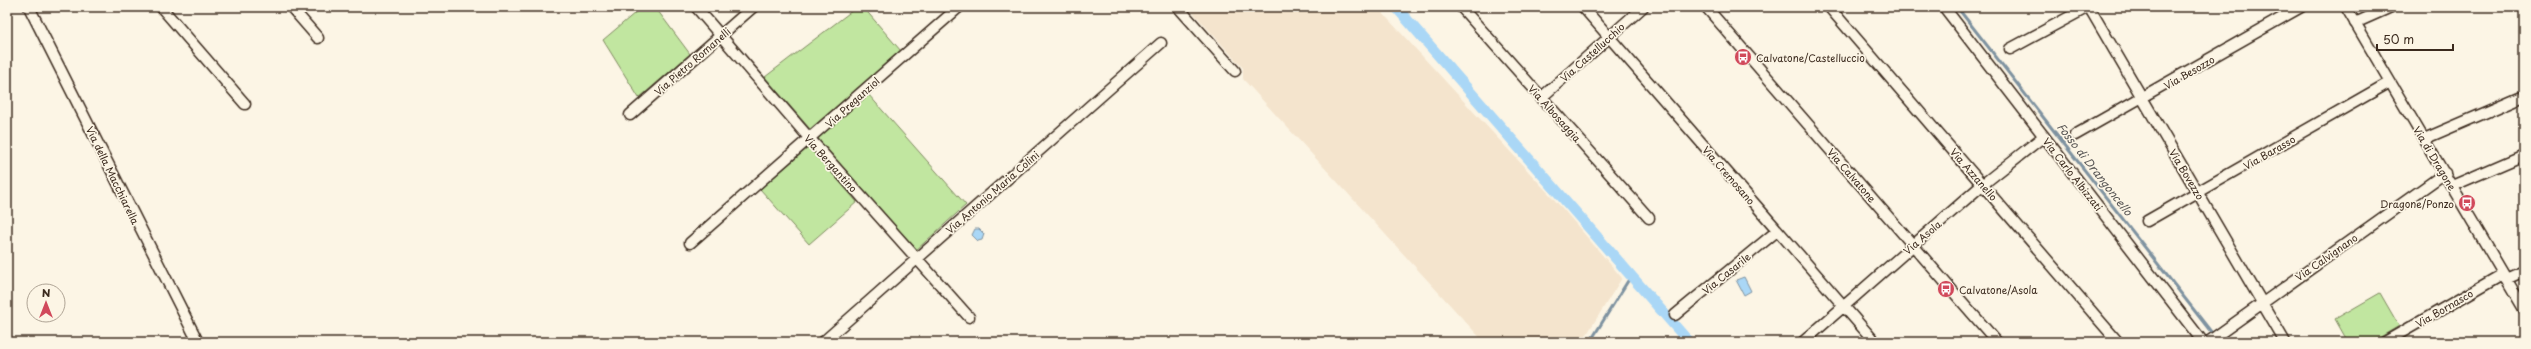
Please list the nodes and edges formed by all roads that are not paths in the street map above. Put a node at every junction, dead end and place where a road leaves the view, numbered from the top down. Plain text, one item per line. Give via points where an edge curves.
1 (29, 7) edge
2 (161, 7) edge
3 (291, 7) edge
4 (696, 7) edge
5 (753, 7) edge
6 (959, 7) edge
7 (1178, 7) edge
8 (1461, 7) edge
9 (1583, 7) edge
10 (1643, 7) edge
11 (1706, 7) edge
12 (1829, 7) edge
13 (1944, 7) edge
14 (2089, 7) edge
15 (2302, 7) edge
16 (2346, 7) edge
17 (2391, 7) edge
18 (2355, 23) junction
19 (720, 36) junction
20 (1609, 37) junction
21 (318, 38) dead end
22 (1161, 43) dead end
23 (2010, 49) dead end
24 (1235, 71) dead end
25 (2390, 82) junction
26 (2524, 96) edge
27 (1541, 98) junction
28 (2141, 99) junction
29 (245, 104) dead end
30 (630, 115) dead end
31 (2075, 135) dead end
32 (2044, 136) junction
33 (810, 139) junction
34 (2424, 139) junction
35 (2524, 155) edge
36 (2445, 173) junction
37 (1982, 185) junction
38 (2452, 186) junction
39 (2198, 193) junction
40 (1649, 218) dead end
41 (2147, 221) dead end
42 (1777, 231) junction
43 (690, 243) dead end
44 (1913, 245) junction
45 (917, 258) junction
46 (2524, 271) edge
47 (2504, 276) junction
48 (2262, 302) junction
49 (1844, 306) junction
50 (2524, 309) edge
51 (1675, 315) dead end
52 (969, 317) dead end
53 (198, 342) edge
54 (823, 342) edge
55 (1803, 342) edge
56 (1875, 342) edge
57 (1997, 342) edge
58 (2118, 342) edge
59 (2203, 342) edge
60 (2208, 342) edge
61 (2285, 342) edge
62 (2385, 342) edge

1 - 53 street, Via della Macchiarella
2 - 29 street
3 - 21 street
4 - 19 street, Via Bergantino
5 - 19 street, Via Pietro Romanelli
6 - 33 street, Via Preganziol
7 - 24 street
8 - 27 street, Via Albosaggia
9 - 20 street, Via Cremosano
10 - 20 street, Via Castellucchio
11 - 44 street, Via Calvatone
12 - 37 street, Via Azzanello
13 - 32 street, Via Carlo Albizzati
14 - 23 street
14 - 28 street, Via Bovezzo
15 - 28 street, Via Besozzo
16 - 18 street, Via di Dragone
17 - 18 street
18 - 25 street, Via di Dragone
19 - 30 street, Via Pietro Romanelli
19 - 33 street, Via Bergantino
20 - 27 street, Via Castellucchio
20 - 42 street, Via Cremosano
22 - 45 street, Via Antonio Maria Colini
25 - 34 street, Via di Dragone
25 - 39 street, Via Barasso
26 - 34 street
27 - 40 street, Via Albosaggia
28 - 31 street, Via Besozzo
28 - 39 street, Via Bovezzo
32 - 37 street, Via Asola
32 - 59 street, Via Carlo Albizzati
33 - 43 street, Via Preganziol
33 - 45 street, Via Bergantino
34 - 36 street, Via di Dragone
35 - 38 street
36 - 38 street, Via di Dragone
36 - 48 street, Via Calvignano
37 - 44 street, Via Asola
37 - 58 street, Via Azzanello
38 - 47 street, Via di Dragone
39 - 41 street, Via Barasso
39 - 48 street, Via Bovezzo
42 - 49 street, Via Cremosano
42 - 51 street, Via Casarile
44 - 49 street, Via Asola
44 - 57 street, Via Calvatone
45 - 52 street, Via Bergantino
45 - 54 street, Via Antonio Maria Colini
46 - 47 street, Via Bornasco
47 - 50 street, Via di Dragone
47 - 62 street, Via Bornasco
48 - 60 street, Via Calvignano
48 - 61 street, Via Bovezzo
49 - 55 street, Via Asola
49 - 56 street, Via Cremosano

